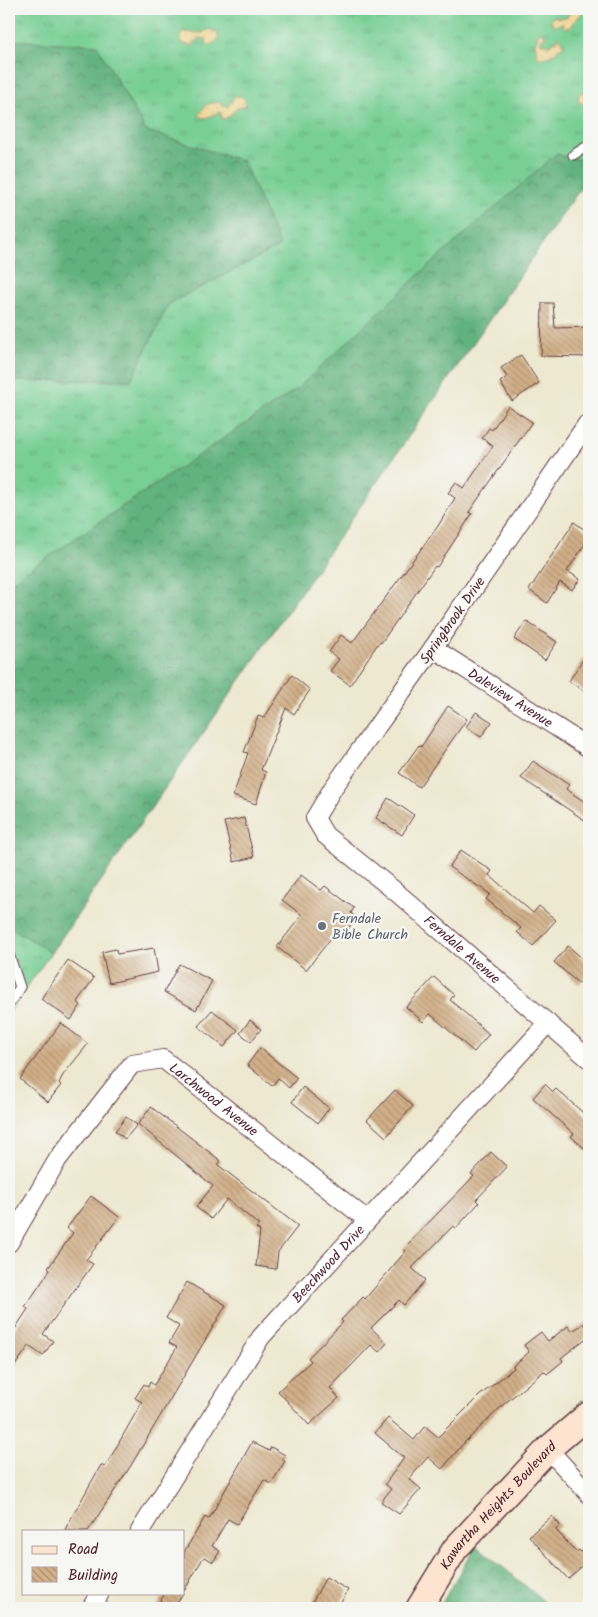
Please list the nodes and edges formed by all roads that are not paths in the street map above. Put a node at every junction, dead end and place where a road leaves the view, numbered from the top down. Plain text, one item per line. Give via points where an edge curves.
1 (589, 145) edge
2 (573, 155) dead end
3 (589, 426) edge
4 (433, 648) junction
5 (589, 748) edge
6 (315, 818) joint
7 (9, 954) edge
8 (9, 1004) edge
9 (548, 1023) junction
10 (589, 1059) edge
11 (366, 1219) junction
12 (9, 1244) edge
13 (589, 1414) edge
14 (548, 1449) junction
15 (589, 1494) edge
16 (141, 1530) edge
17 (99, 1594) edge
18 (91, 1608) edge
19 (419, 1608) edge

1 - 2 lane
3 - 4 street, Springbrook Drive via 587,424
4 - 5 street, Daleview Avenue
4 - 6 street, Springbrook Drive
6 - 9 street, Ferndale Avenue via 325,835
7 - 8 lane via 20,987
9 - 10 street, Ferndale Avenue
9 - 11 street, Beechwood Drive
11 - 12 street, Larchwood Avenue via 163,1059 132,1064 58,1160
11 - 16 street, Beechwood Drive via 261,1337
13 - 14 street, Kawartha Heights Boulevard
14 - 15 street
14 - 19 street, Kawartha Heights Boulevard via 455,1549
17 - 18 street

